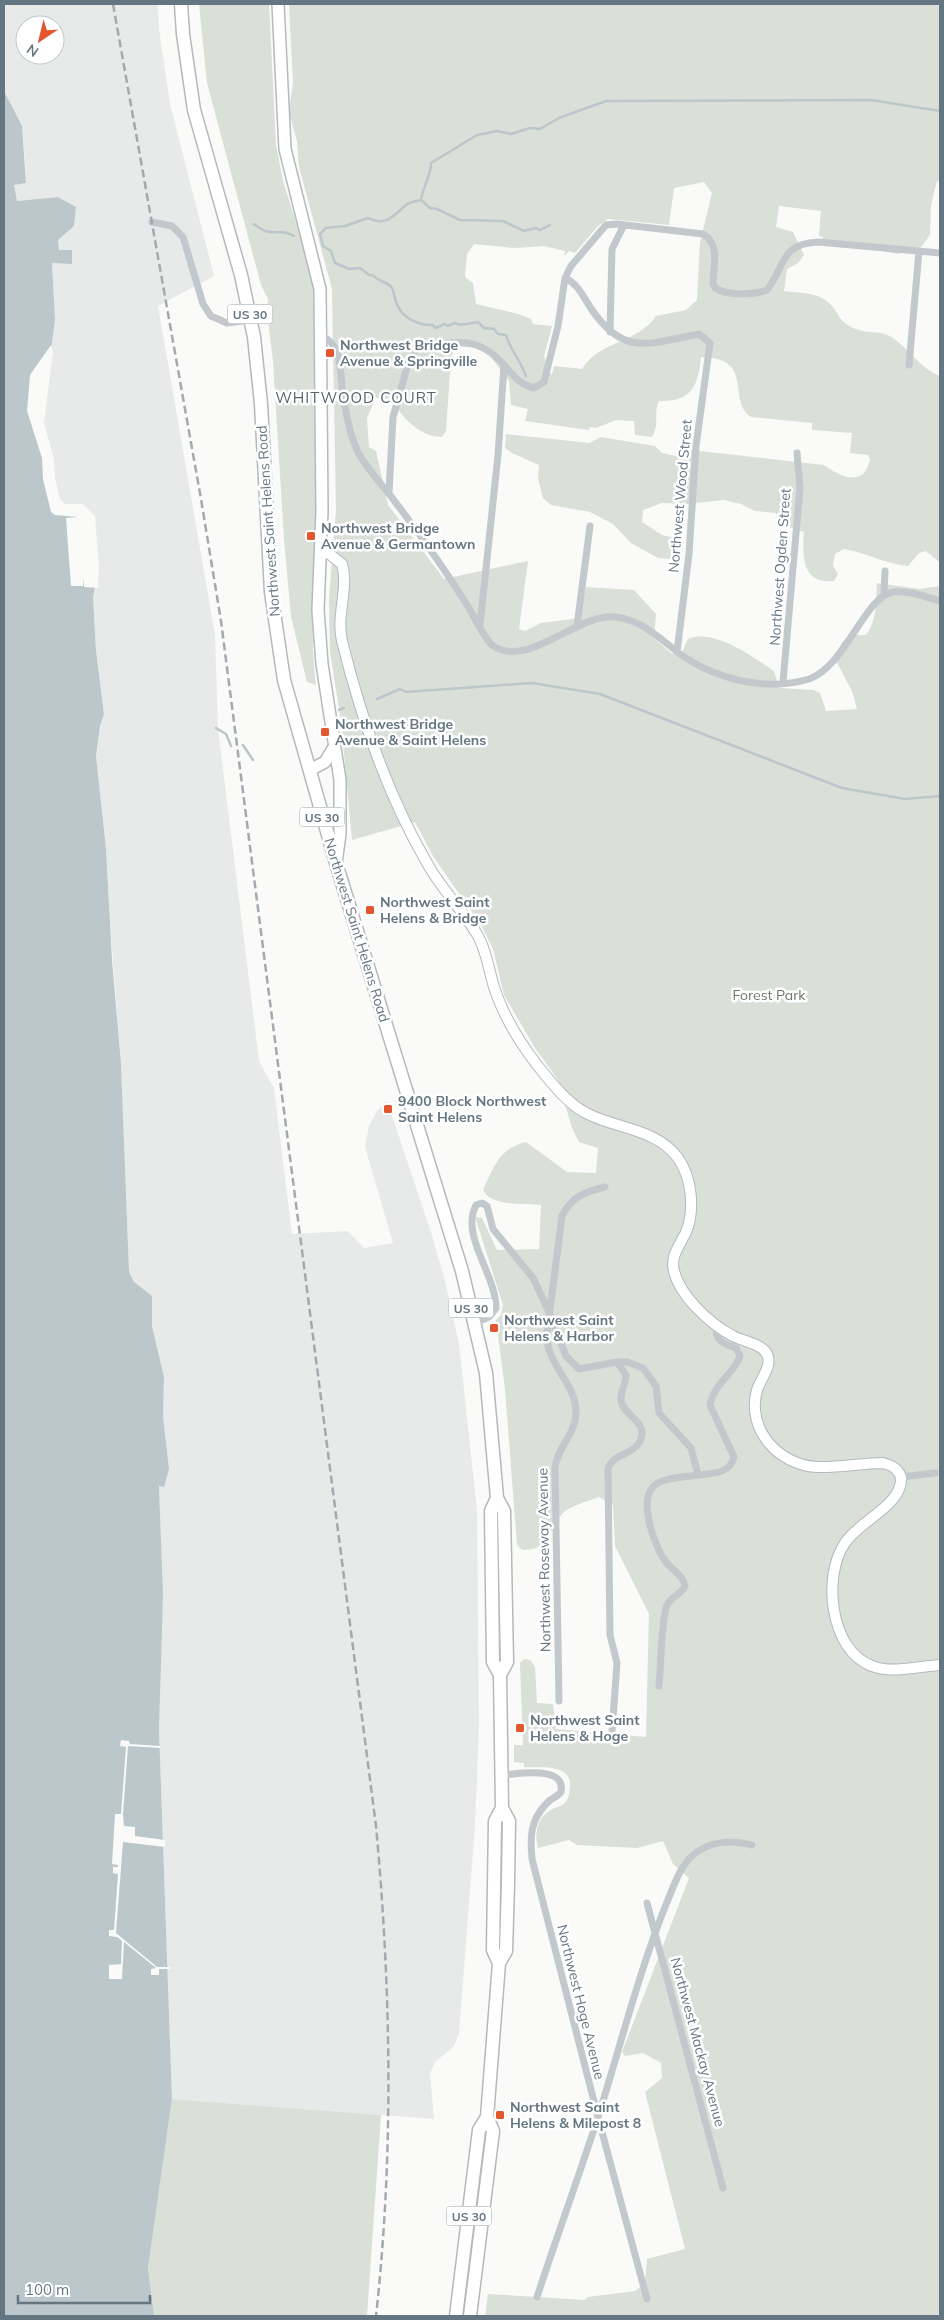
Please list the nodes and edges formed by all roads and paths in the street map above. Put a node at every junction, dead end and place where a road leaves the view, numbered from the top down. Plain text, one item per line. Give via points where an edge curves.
1 (181, 4) edge
2 (278, 4) edge
3 (152, 222) dead end
4 (624, 224) junction
5 (919, 251) junction
6 (940, 253) edge
7 (565, 278) junction
8 (251, 320) junction
9 (610, 332) junction
10 (322, 337) junction
11 (909, 364) dead end
12 (504, 365) junction
13 (797, 454) dead end
14 (389, 493) junction
15 (590, 526) dead end
16 (320, 553) junction
17 (885, 571) dead end
18 (884, 595) junction
19 (940, 601) edge
20 (480, 626) junction
21 (577, 626) junction
22 (677, 652) junction
23 (783, 682) junction
24 (334, 747) junction
25 (310, 770) junction
26 (336, 863) junction
27 (605, 1187) dead end
28 (549, 1312) junction
29 (475, 1323) junction
30 (718, 1326) junction
31 (617, 1362) junction
32 (935, 1472) dead end
33 (698, 1475) junction
34 (901, 1477) junction
35 (940, 1665) edge
36 (659, 1686) dead end
37 (559, 1700) dead end
38 (612, 1732) dead end
39 (502, 1775) junction
40 (752, 1845) dead end
41 (647, 1902) dead end
42 (656, 1930) junction
43 (598, 2117) junction
44 (487, 2118) junction
45 (723, 2188) dead end
46 (537, 2297) dead end
47 (648, 2299) dead end
48 (456, 2316) edge
49 (470, 2316) edge

1 - 8 highway, Northwest Saint Helens Road / US 30 via 194,110
2 - 10 main road via 284,141 318,272
3 - 8 street via 172,226 183,238 203,304 211,316 227,323
4 - 5 street via 693,231 707,237 715,250 713,284 724,292 757,293 767,290 788,254 802,243
4 - 7 street via 606,224
4 - 9 street via 612,248
5 - 6 street
5 - 11 street
7 - 9 street via 578,288
7 - 12 street via 558,326 544,382 534,388 521,384
8 - 25 highway, Northwest Saint Helens Road / US 30 via 261,404 270,592 284,680
9 - 22 street, Northwest Wood Street via 638,344 699,334 710,343 696,446 689,554
10 - 14 street via 331,341 336,350 358,452 376,480
10 - 16 main road
12 - 14 street via 495,354 480,345 460,341 414,351 394,417
12 - 20 street
13 - 23 street, Northwest Ogden Street via 800,488
14 - 20 street via 440,562
15 - 21 street
16 - 24 main road via 318,632
16 - 30 main road via 328,554 342,564 342,643 377,758 408,828 427,864 480,939 496,993 511,1025 535,1062 565,1097 587,1114 654,1137 677,1156 690,1190 691,1203 689,1224 676,1252 673,1268 682,1290
17 - 18 street
18 - 19 street via 899,592
18 - 23 street via 823,671 809,679
20 - 21 street via 492,645 511,652 532,648
21 - 22 street via 595,619 615,617 650,630
22 - 23 street via 720,677
24 - 25 main road via 325,762
24 - 26 main road via 340,780 340,834
25 - 26 highway, Northwest Saint Helens Road / US 30
26 - 29 highway, Northwest Saint Helens Road / US 30 via 449,1227
27 - 28 street, Northwest Roseway Avenue via 580,1195 566,1209
28 - 29 street via 533,1278 493,1229 487,1206 479,1203 472,1213 471,1223 496,1305 489,1317
28 - 31 street via 566,1356 576,1368 589,1369
28 - 37 street, Northwest Roseway Avenue via 548,1350 571,1393 576,1411 574,1427 558,1453 555,1468
29 - 39 highway, Northwest Saint Helens Road / US 30 via 486,1373 497,1498 504,1511 507,1662 500,1675
30 - 33 street via 718,1337 722,1343 736,1348 740,1356 719,1384 710,1405 734,1457 726,1470
30 - 34 main road via 767,1354 768,1368 758,1388 755,1414 763,1437 779,1453 798,1463 816,1467 883,1463 894,1467
31 - 33 street via 633,1363 648,1372 656,1386 658,1413 691,1448
31 - 38 street via 626,1375 622,1404 640,1424 642,1434 637,1445 612,1460 608,1469 610,1635 618,1664
32 - 34 street
33 - 36 street via 657,1483 652,1488 649,1501 651,1534 657,1549 683,1578 685,1586 672,1598 666,1611
34 - 35 main road via 895,1497 853,1532 838,1553 832,1572 833,1602 845,1643 865,1664 885,1669
39 - 43 street, Northwest Hoge Avenue via 551,1774 560,1779 562,1785 558,1795 536,1817 530,1833 531,1853
39 - 44 highway, Northwest Saint Helens Road / US 30 via 502,1808 509,1821 506,1951 499,1963
40 - 42 street via 733,1841 716,1843 692,1856 677,1877
41 - 42 street, Northwest Mackay Avenue
42 - 43 street
42 - 45 street, Northwest Mackay Avenue
43 - 46 street
43 - 47 street, Northwest Hoge Avenue
44 - 48 highway, Northwest Saint Helens Road / US 30 via 479,2130
44 - 49 highway, Northwest Saint Helens Road / US 30 via 492,2131

